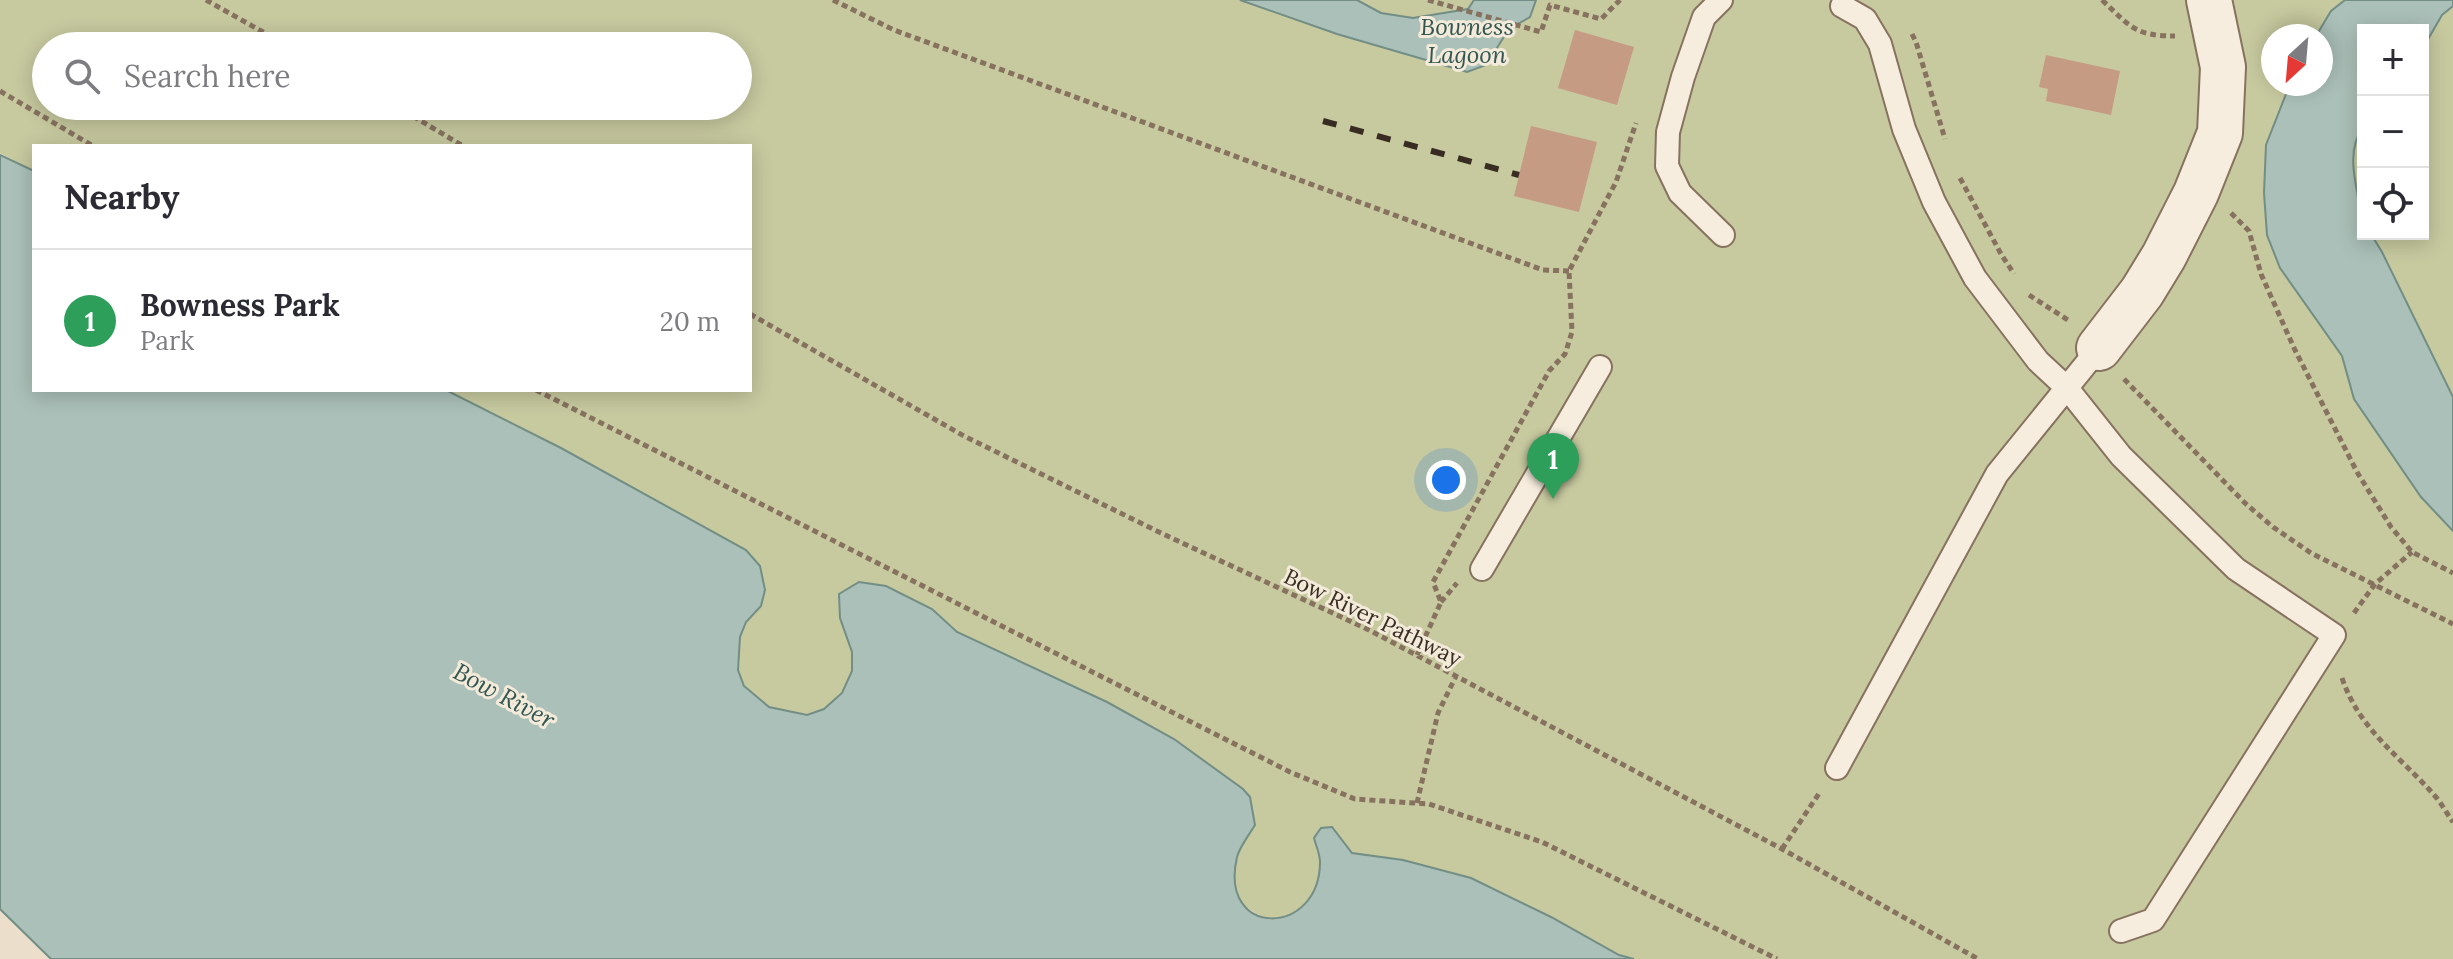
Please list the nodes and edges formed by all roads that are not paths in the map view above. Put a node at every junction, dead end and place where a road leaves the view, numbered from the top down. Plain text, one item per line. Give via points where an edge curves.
1 (1721, 0) edge
2 (2209, 0) edge
3 (1842, 6) dead end
4 (1723, 235) dead end
5 (2099, 348) joint
6 (1600, 367) dead end
7 (2067, 388) junction
8 (1482, 569) dead end
9 (1837, 768) road end
10 (2121, 931) dead end

1 - 4 lane via 1704,17 1683,77 1668,132 1667,166 1680,193
2 - 5 street via 2223,67 2220,133 2164,256
3 - 7 lane via 1865,19 1880,44 1904,129 1934,202 1975,278 2038,361
5 - 7 lane
6 - 8 lane
7 - 9 lane via 1997,474
7 - 10 lane via 2121,456 2236,569 2334,635 2153,920

